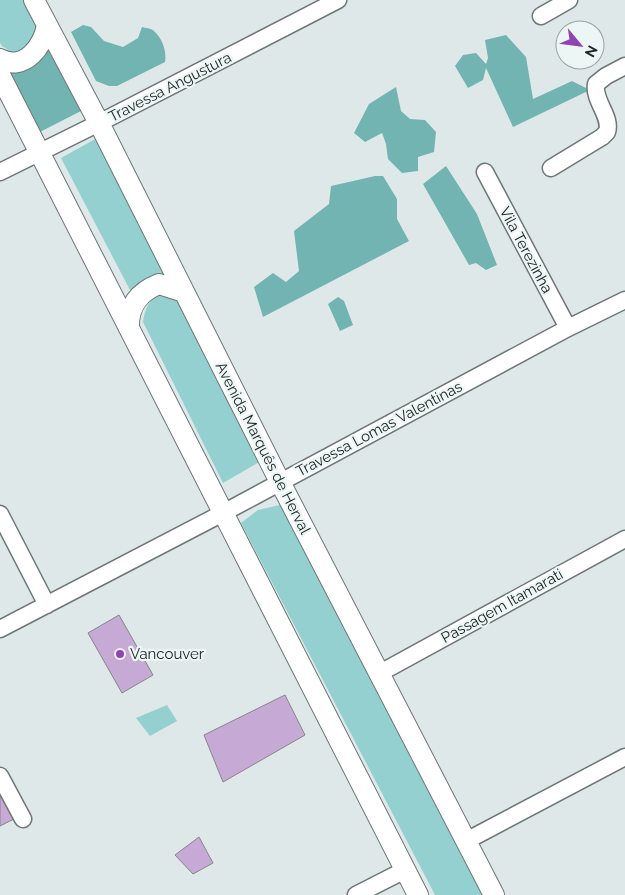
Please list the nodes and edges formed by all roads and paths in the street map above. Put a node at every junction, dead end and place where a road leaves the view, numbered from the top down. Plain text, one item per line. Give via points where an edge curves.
1 (34, 0) edge
2 (338, 0) edge
3 (569, 0) edge
4 (542, 16) dead end
5 (47, 25) junction
6 (0, 59) edge
7 (625, 66) edge
8 (0, 75) edge
9 (99, 123) junction
10 (40, 151) junction
11 (551, 168) dead end
12 (0, 172) edge
13 (485, 172) dead end
14 (184, 292) junction
15 (625, 300) edge
16 (129, 328) junction
17 (568, 328) junction
18 (280, 482) junction
19 (223, 513) junction
20 (0, 514) edge
21 (625, 539) edge
22 (47, 605) junction
23 (0, 629) edge
24 (380, 673) junction
25 (625, 757) edge
26 (0, 776) edge
27 (23, 819) dead end
28 (466, 841) junction
29 (405, 870) junction
30 (356, 895) edge
31 (418, 895) edge
32 (494, 895) edge

1 - 5 main road, Avenida Marquês de Herval
2 - 9 street, Travessa Angustura
3 - 4 street
5 - 6 main road via 42,43 28,57 12,62
5 - 9 main road, Avenida Marquês de Herval
7 - 11 street via 596,84 595,93 608,123 607,132
8 - 10 main road
9 - 10 street, Travessa Angustura
9 - 14 main road, Avenida Marquês de Herval
10 - 12 street, Travessa Angustura
10 - 16 main road
13 - 17 street, Vila Terezinha
14 - 16 main road via 159,284 148,288 134,303
14 - 18 main road, Avenida Marquês de Herval
15 - 17 street, Travessa Lomas Valentinas
16 - 19 main road
17 - 18 street, Travessa Lomas Valentinas
18 - 19 street, Travessa Lomas Valentinas
18 - 24 main road, Avenida Marquês de Herval
19 - 22 street, Travessa Lomas Valentinas
19 - 29 main road
20 - 22 street
21 - 24 street, Passagem Itamarati
22 - 23 street, Travessa Lomas Valentinas
24 - 28 main road, Avenida Marquês de Herval
25 - 28 street
26 - 27 street
28 - 32 main road, Avenida Marquês de Herval
29 - 30 street
29 - 31 main road

